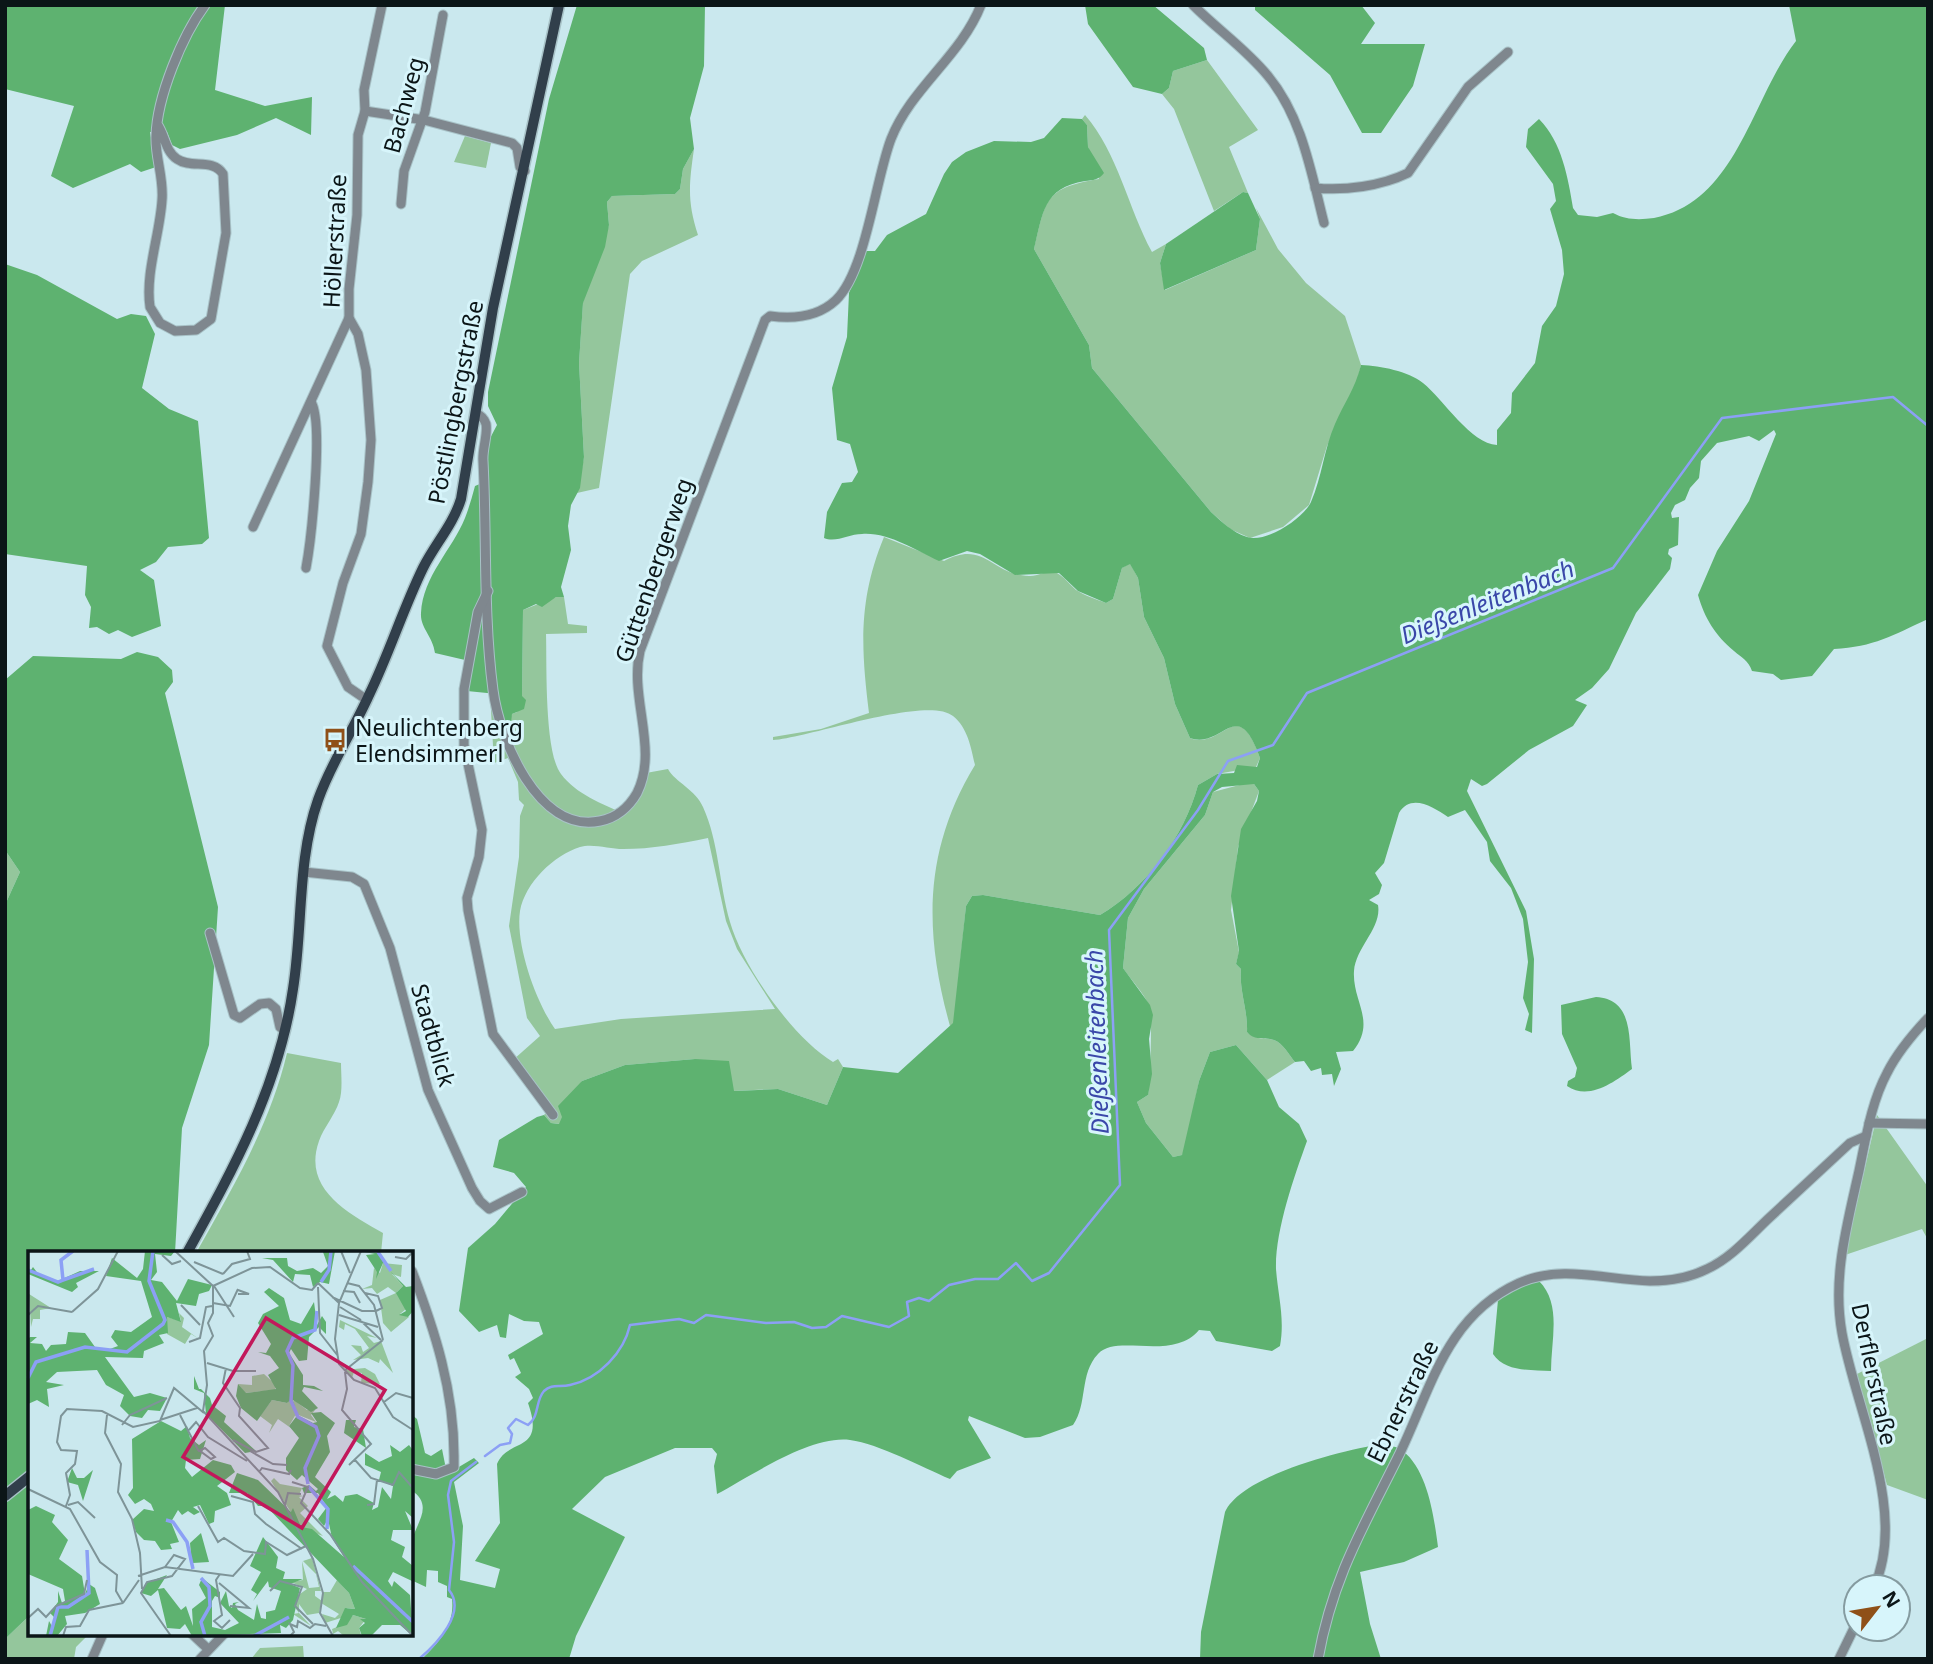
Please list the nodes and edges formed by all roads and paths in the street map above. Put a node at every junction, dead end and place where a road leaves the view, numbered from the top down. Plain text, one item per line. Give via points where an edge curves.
1 (205, 5) edge
2 (382, 5) edge
3 (559, 5) edge
4 (981, 5) edge
5 (1194, 5) edge
6 (443, 15) dead end
7 (1508, 52) dead end
8 (365, 111) junction
9 (424, 120) junction
10 (157, 124) junction
11 (525, 171) junction
12 (1315, 188) junction
13 (401, 204) dead end
14 (1324, 223) dead end
15 (349, 318) junction
16 (311, 401) junction
17 (476, 413) junction
18 (253, 527) dead end
19 (306, 568) dead end
20 (488, 591) junction
21 (367, 700) junction
22 (306, 872) junction
23 (210, 933) dead end
24 (1928, 1018) edge
25 (285, 1031) junction
26 (553, 1115) dead end
27 (1869, 1123) junction
28 (1928, 1124) edge
29 (1866, 1136) junction
30 (522, 1192) dead end
31 (188, 1251) edge
32 (413, 1274) edge
33 (413, 1469) edge
34 (28, 1478) edge
35 (5, 1496) edge
36 (1878, 1573) edge
37 (102, 1636) edge
38 (194, 1636) edge
39 (222, 1636) edge
40 (1847, 1643) edge
41 (208, 1649) junction
42 (92, 1659) edge
43 (200, 1659) edge
44 (1318, 1659) edge
45 (1839, 1659) edge

1 - 10 street via 186,37
2 - 8 street, Höllerstraße via 364,90
3 - 11 main road, Pöstlingbergstraße
4 - 20 street, Güttenbergerweg via 961,42 892,135 846,287 836,300 816,312 770,316 762,328 640,651 636,685 645,767 635,796 619,813 597,822 571,818 545,802 522,776 494,696
5 - 12 street via 1234,40 1279,90 1297,126
6 - 9 street, Bachweg
7 - 12 street via 1468,87 1408,173 1346,188
8 - 9 street
8 - 15 street, Höllerstraße via 358,135
9 - 11 street via 512,143
9 - 13 street, Bachweg via 404,171
10 - 10 street via 162,200 149,302 160,323 190,332 203,326 212,314 226,233 223,174 215,165 178,160
11 - 17 main road, Pöstlingbergstraße
12 - 14 street
15 - 16 street
15 - 21 street, Höllerstraße via 361,341 366,370 370,467 361,534 327,646 348,687
16 - 18 street
16 - 19 street via 315,412 314,497
17 - 20 street, Güttenbergerweg via 486,426 482,448
17 - 21 main road, Pöstlingbergstraße via 458,508 422,570
20 - 26 street via 475,622 464,689 464,745 482,830 468,910 493,1034
21 - 22 main road, Pöstlingbergstraße via 317,801
22 - 25 main road, Pöstlingbergstraße
22 - 30 street, Stadtblick via 357,879 370,893 390,948 428,1090 480,1202 489,1209
23 - 25 street via 234,1015 240,1018 269,1003
24 - 27 street, Derflerstraße via 1886,1074
25 - 31 main road, Pöstlingbergstraße via 253,1128
27 - 28 street
27 - 29 street, Derflerstraße
29 - 36 street, Derflerstraße via 1838,1291 1843,1338 1886,1512 1886,1549
29 - 44 street, Ebnerstraße via 1850,1143 1733,1252 1700,1272 1659,1280 1597,1274 1544,1276 1508,1289 1479,1312 1440,1359 1401,1451 1346,1559 1327,1613
32 - 33 street via 448,1384 454,1456 454,1466 440,1474
34 - 35 main road
37 - 42 street
38 - 41 street
39 - 41 street
40 - 45 street
41 - 43 street

